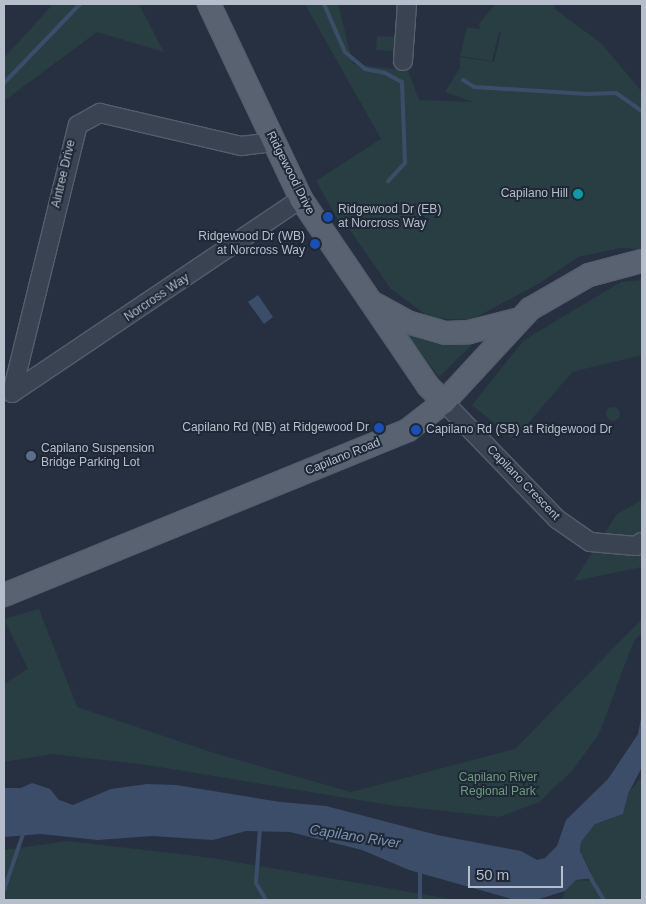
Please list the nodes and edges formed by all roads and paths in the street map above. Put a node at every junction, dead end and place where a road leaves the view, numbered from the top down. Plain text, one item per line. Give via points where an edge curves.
1 (209, 4) edge
2 (407, 4) edge
3 (403, 61) dead end
4 (273, 142) junction
5 (301, 199) junction
6 (642, 262) edge
7 (369, 300) junction
8 (516, 320) junction
9 (12, 393) joint
10 (444, 402) junction
11 (642, 542) edge
12 (4, 595) edge

1 - 4 main road, Ridgewood Drive
2 - 3 street
4 - 5 main road, Ridgewood Drive
4 - 9 street, Aintree Drive via 241,146 100,112 78,125
5 - 7 main road, Ridgewood Drive
5 - 9 street, Norcross Way
6 - 8 main road, Capilano Road via 589,275 550,296
7 - 8 main road via 407,322 445,333 469,332
7 - 10 main road, Ridgewood Drive via 428,386
8 - 10 main road, Capilano Road
10 - 11 street, Capilano Crescent via 557,519 590,542 636,546
10 - 12 main road, Capilano Road via 400,434

